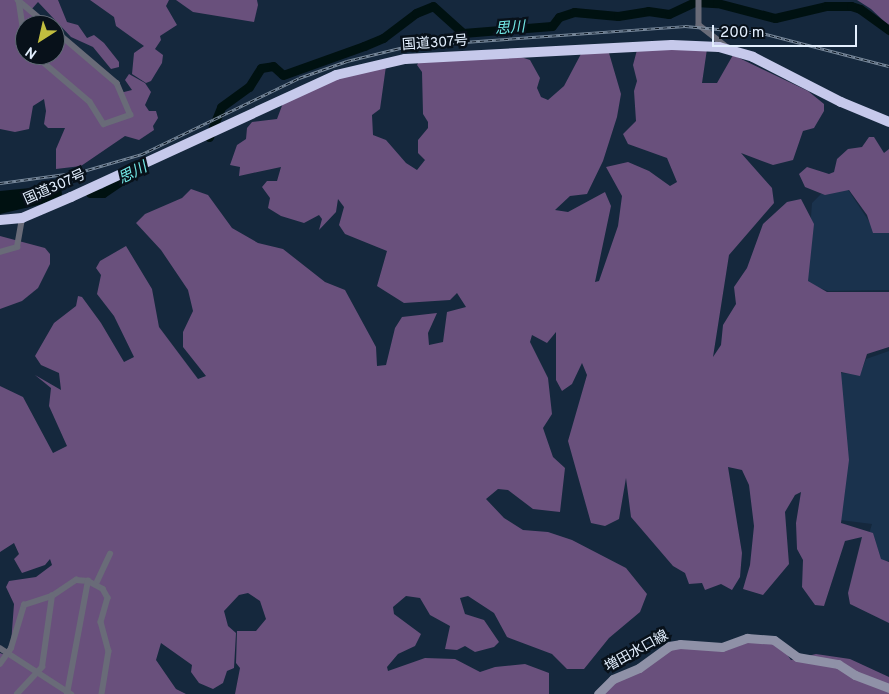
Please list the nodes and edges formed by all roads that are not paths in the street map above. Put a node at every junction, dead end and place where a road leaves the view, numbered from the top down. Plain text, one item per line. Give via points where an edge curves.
1 (19, 0) edge
2 (699, 2) edge
3 (21, 15) edge
4 (36, 15) edge
5 (65, 40) edge
6 (731, 50) junction
7 (47, 65) edge
8 (889, 122) edge
9 (22, 218) junction
10 (0, 220) edge
11 (0, 252) edge
12 (110, 554) dead end
13 (88, 581) junction
14 (96, 584) junction
15 (52, 596) junction
16 (0, 648) edge
17 (9, 653) junction
18 (0, 664) edge
19 (38, 672) junction
20 (889, 688) edge
21 (69, 693) edge
22 (17, 694) edge
23 (102, 694) edge
24 (598, 694) edge

1 - 3 street
1 - 4 street
2 - 6 street via 699,25
5 - 7 street via 117,84 130,115 104,124 90,102
6 - 8 highway, 国道307号 via 753,57 841,102
6 - 9 highway, 国道307号 via 694,44 405,59 336,75
9 - 10 highway, 国道307号
9 - 11 street via 17,247
12 - 14 street
13 - 14 street
13 - 15 street via 76,580
13 - 21 street
14 - 23 street via 108,598 101,622 109,651
15 - 17 street via 24,605
15 - 19 street
16 - 17 street
17 - 18 street
17 - 19 street
19 - 21 street
19 - 22 street
20 - 24 main road, 増田水口線 via 855,675 838,664 797,657 774,640 747,638 722,647 672,645 639,668 617,676

